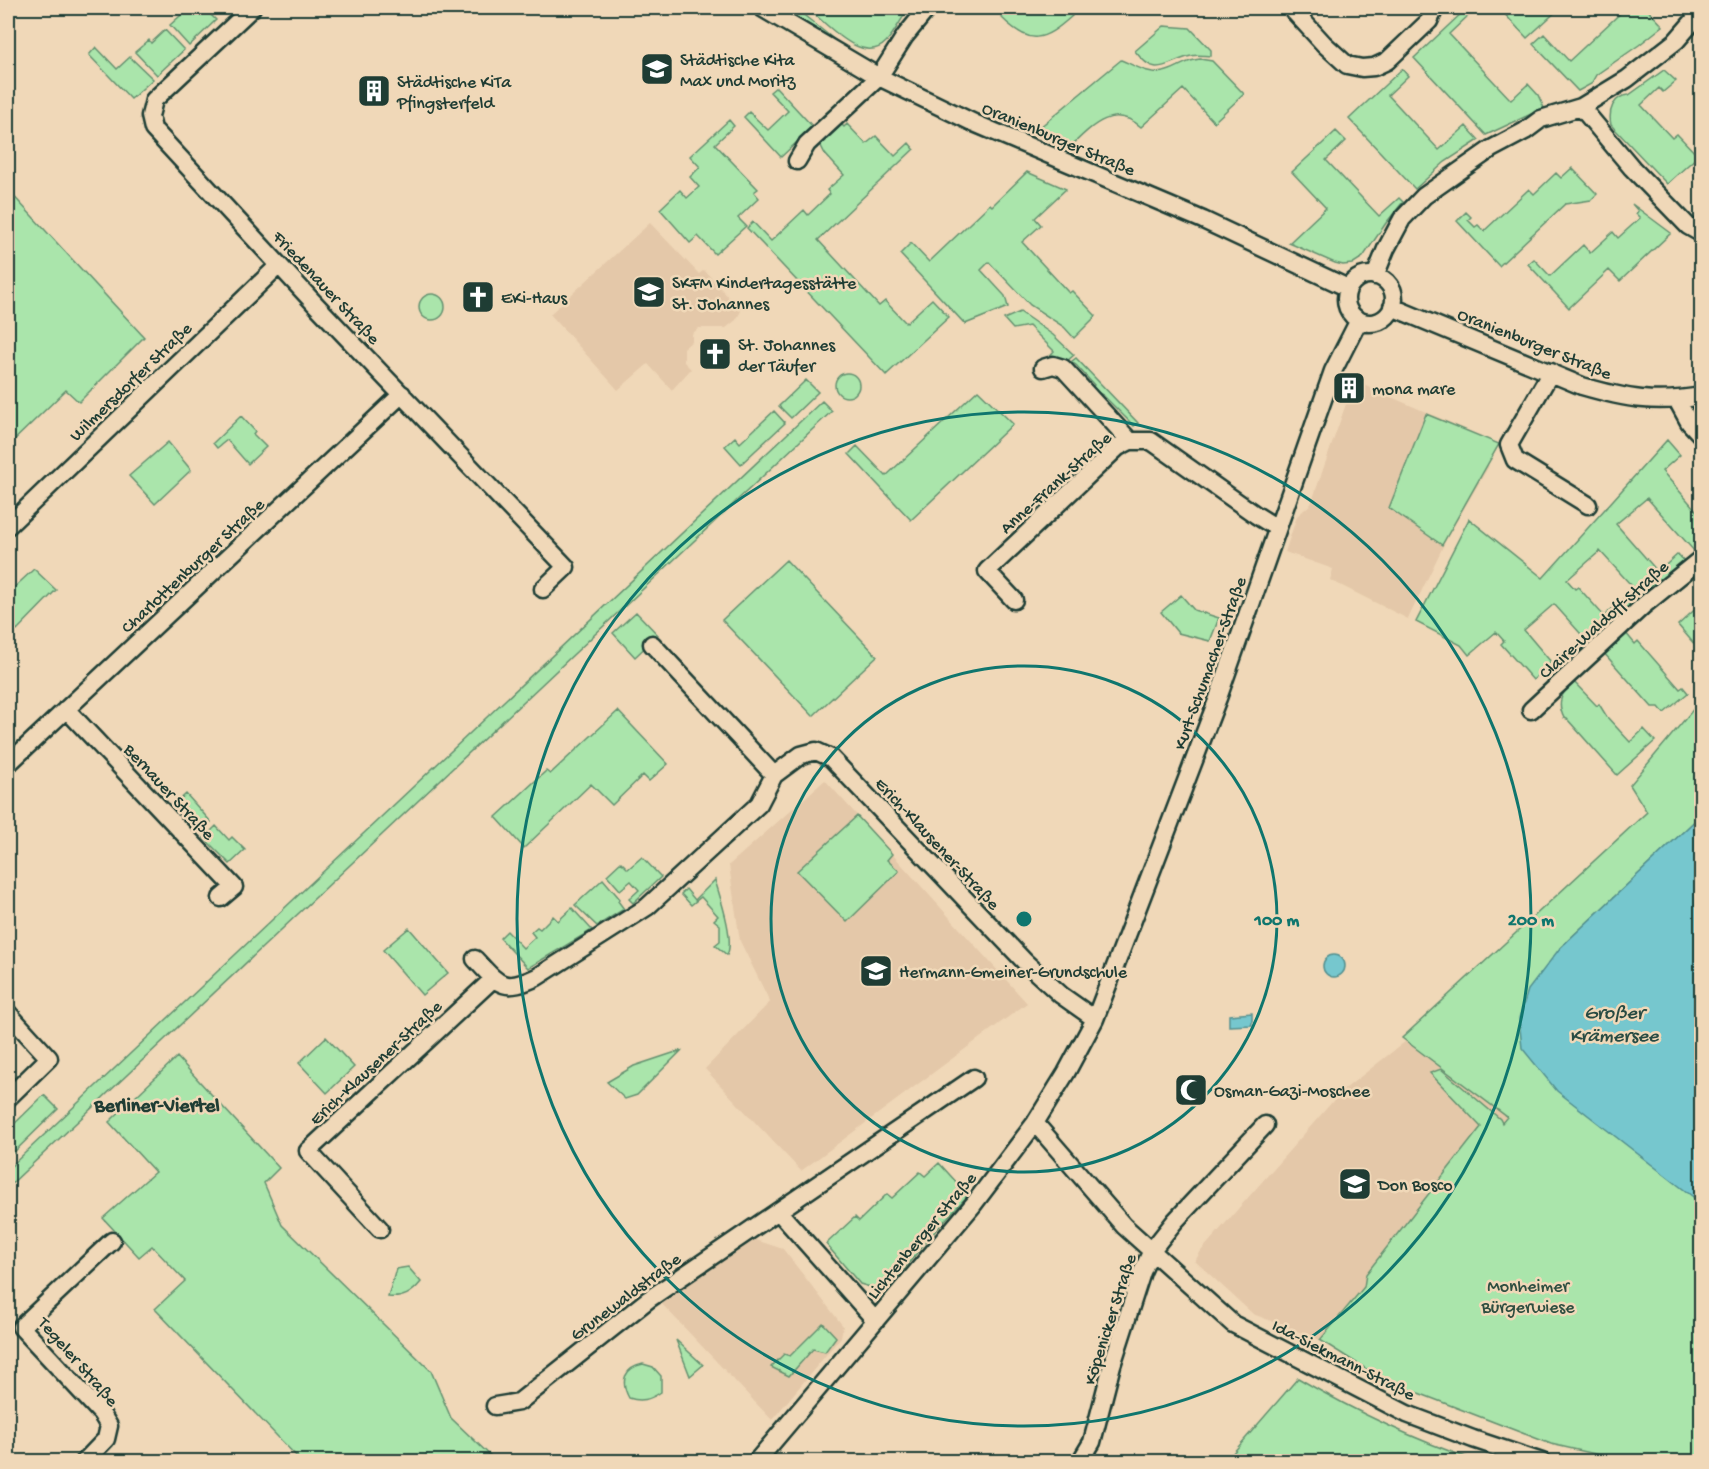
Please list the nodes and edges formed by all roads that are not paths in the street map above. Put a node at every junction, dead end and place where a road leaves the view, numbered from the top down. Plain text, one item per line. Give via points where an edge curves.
1 (252, 8) edge
2 (762, 8) edge
3 (928, 8) edge
4 (1292, 8) edge
5 (1435, 8) edge
6 (1701, 11) edge
7 (879, 77) junction
8 (1581, 107) junction
9 (797, 161) dead end
10 (1701, 234) edge
11 (279, 265) junction
12 (1375, 276) junction
13 (1348, 288) junction
14 (1392, 307) junction
15 (1359, 320) junction
16 (1043, 368) dead end
17 (1551, 372) junction
18 (402, 394) junction
19 (1701, 396) edge
20 (1677, 400) junction
21 (1701, 436) edge
22 (1130, 441) junction
23 (1588, 504) dead end
24 (8, 526) edge
25 (1277, 528) junction
26 (1701, 558) edge
27 (543, 589) dead end
28 (1014, 600) dead end
29 (652, 644) dead end
30 (66, 709) junction
31 (1531, 710) dead end
32 (8, 764) edge
33 (774, 775) junction
34 (221, 898) dead end
35 (475, 959) dead end
36 (493, 979) junction
37 (8, 1014) edge
38 (1095, 1018) junction
39 (974, 1078) dead end
40 (8, 1098) edge
41 (1035, 1123) junction
42 (1265, 1125) dead end
43 (778, 1211) junction
44 (380, 1229) dead end
45 (112, 1241) dead end
46 (1152, 1250) junction
47 (875, 1320) junction
48 (495, 1406) dead end
49 (84, 1461) edge
50 (756, 1461) edge
51 (1080, 1461) edge
52 (1542, 1461) edge

1 - 11 street, Friedenauer Straße via 154,100 150,116 153,129
2 - 7 street, Oranienburger Straße
3 - 7 street
4 - 5 street via 1347,65 1362,68 1387,61 1429,21
6 - 8 street via 1659,55
7 - 9 street via 807,144
7 - 13 street, Oranienburger Straße
8 - 10 street via 1632,168 1688,226
8 - 12 street via 1540,119 1424,196 1401,219
11 - 18 street, Friedenauer Straße
11 - 24 street, Wilmersdorfer Straße
12 - 13 street via 1357,279
12 - 14 street via 1391,288
13 - 15 street via 1349,312
14 - 15 street via 1382,320
14 - 17 street, Oranienburger Straße
15 - 25 street, Kurt-Schumacher-Straße via 1333,372
16 - 22 street via 1063,368
17 - 20 street, Oranienburger Straße via 1614,395
17 - 23 street via 1509,445 1515,460
18 - 27 street, Friedenauer Straße via 566,567
18 - 30 street, Charlottenburger Straße
19 - 20 street, Oranienburger Straße
20 - 21 street
22 - 25 street, Anne-Frank-Straße via 1151,441
22 - 28 street, Anne-Frank-Straße via 1118,447 987,571
25 - 38 street, Kurt-Schumacher-Straße via 1218,698
26 - 31 street, Claire-Waldoff-Straße
29 - 33 street
30 - 32 street, Charlottenburger Straße
30 - 34 street, Bernauer Straße via 234,886
33 - 36 street, Erich-Klausener-Straße via 759,804 639,913 518,986
33 - 38 street, Erich-Klausener-Straße via 801,755 816,752 831,758 1025,963
35 - 36 street
36 - 44 street, Erich-Klausener-Straße via 308,1151
37 - 40 street via 49,1058
38 - 41 street, Lichtenberger Straße
39 - 43 street, Grunewaldstraße
41 - 46 street, Köpenicker Straße via 1124,1226
41 - 47 street, Lichtenberger Straße via 973,1205
42 - 46 street
43 - 47 street
43 - 48 street, Grunewaldstraße via 649,1299 519,1402
45 - 49 street, Tegeler Straße via 21,1327 109,1426 106,1439
46 - 51 street, Köpenicker Straße via 1112,1365 1092,1442
46 - 52 street, Ida-Siekmann-Straße via 1233,1324 1275,1347 1407,1414
47 - 50 street, Lichtenberger Straße

